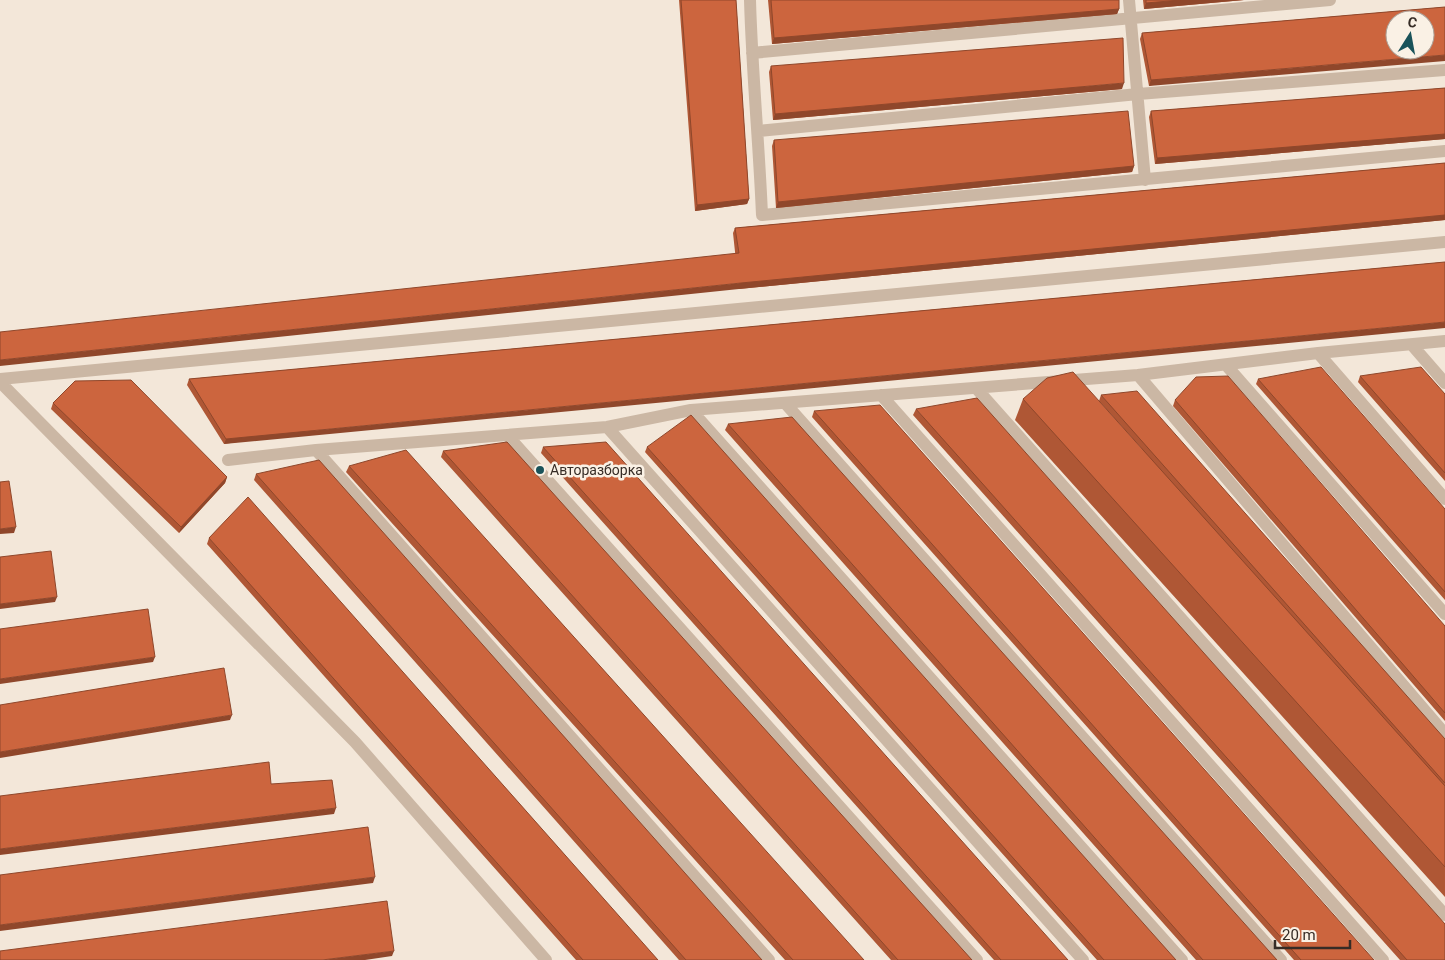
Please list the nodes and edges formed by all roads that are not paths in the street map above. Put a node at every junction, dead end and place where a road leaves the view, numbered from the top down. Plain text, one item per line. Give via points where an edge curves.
1 (750, 0) edge
2 (1129, 0) edge
3 (1330, 0) edge
4 (1130, 19) junction
5 (752, 53) junction
6 (1445, 70) edge
7 (1138, 94) junction
8 (758, 131) junction
9 (1445, 151) edge
10 (1145, 180) junction
11 (1445, 242) edge
12 (1445, 341) edge
13 (1412, 345) junction
14 (1318, 353) junction
15 (1226, 365) junction
16 (1138, 375) junction
17 (0, 381) edge
18 (1066, 381) junction
19 (1445, 384) edge
20 (976, 388) junction
21 (881, 395) junction
22 (1080, 396) edge
23 (785, 403) junction
24 (692, 410) junction
25 (607, 427) junction
26 (507, 435) junction
27 (316, 450) junction
28 (228, 460) dead end
29 (1445, 499) edge
30 (1445, 614) edge
31 (1445, 734) edge
32 (1445, 915) edge
33 (546, 960) edge
34 (769, 960) edge
35 (977, 960) edge
36 (1083, 960) edge
37 (1182, 960) edge
38 (1282, 960) edge
39 (1383, 960) edge

1 - 5 lane
2 - 4 lane
3 - 4 lane
4 - 5 lane
4 - 7 lane
5 - 8 lane
6 - 7 lane
7 - 8 lane
7 - 10 lane
8 - 10 lane via 762,215
9 - 10 lane
11 - 17 lane
12 - 13 lane
13 - 14 lane
13 - 19 lane
14 - 15 lane
14 - 29 lane
15 - 16 lane
15 - 30 lane
16 - 18 lane
16 - 31 lane
17 - 33 lane via 355,742
18 - 20 lane
18 - 22 lane
20 - 21 lane
20 - 32 lane
21 - 23 lane
21 - 39 lane
23 - 24 lane
23 - 38 lane
24 - 25 lane
24 - 37 lane
25 - 26 lane
25 - 36 lane
26 - 27 lane
26 - 35 lane
27 - 28 lane
27 - 34 lane

